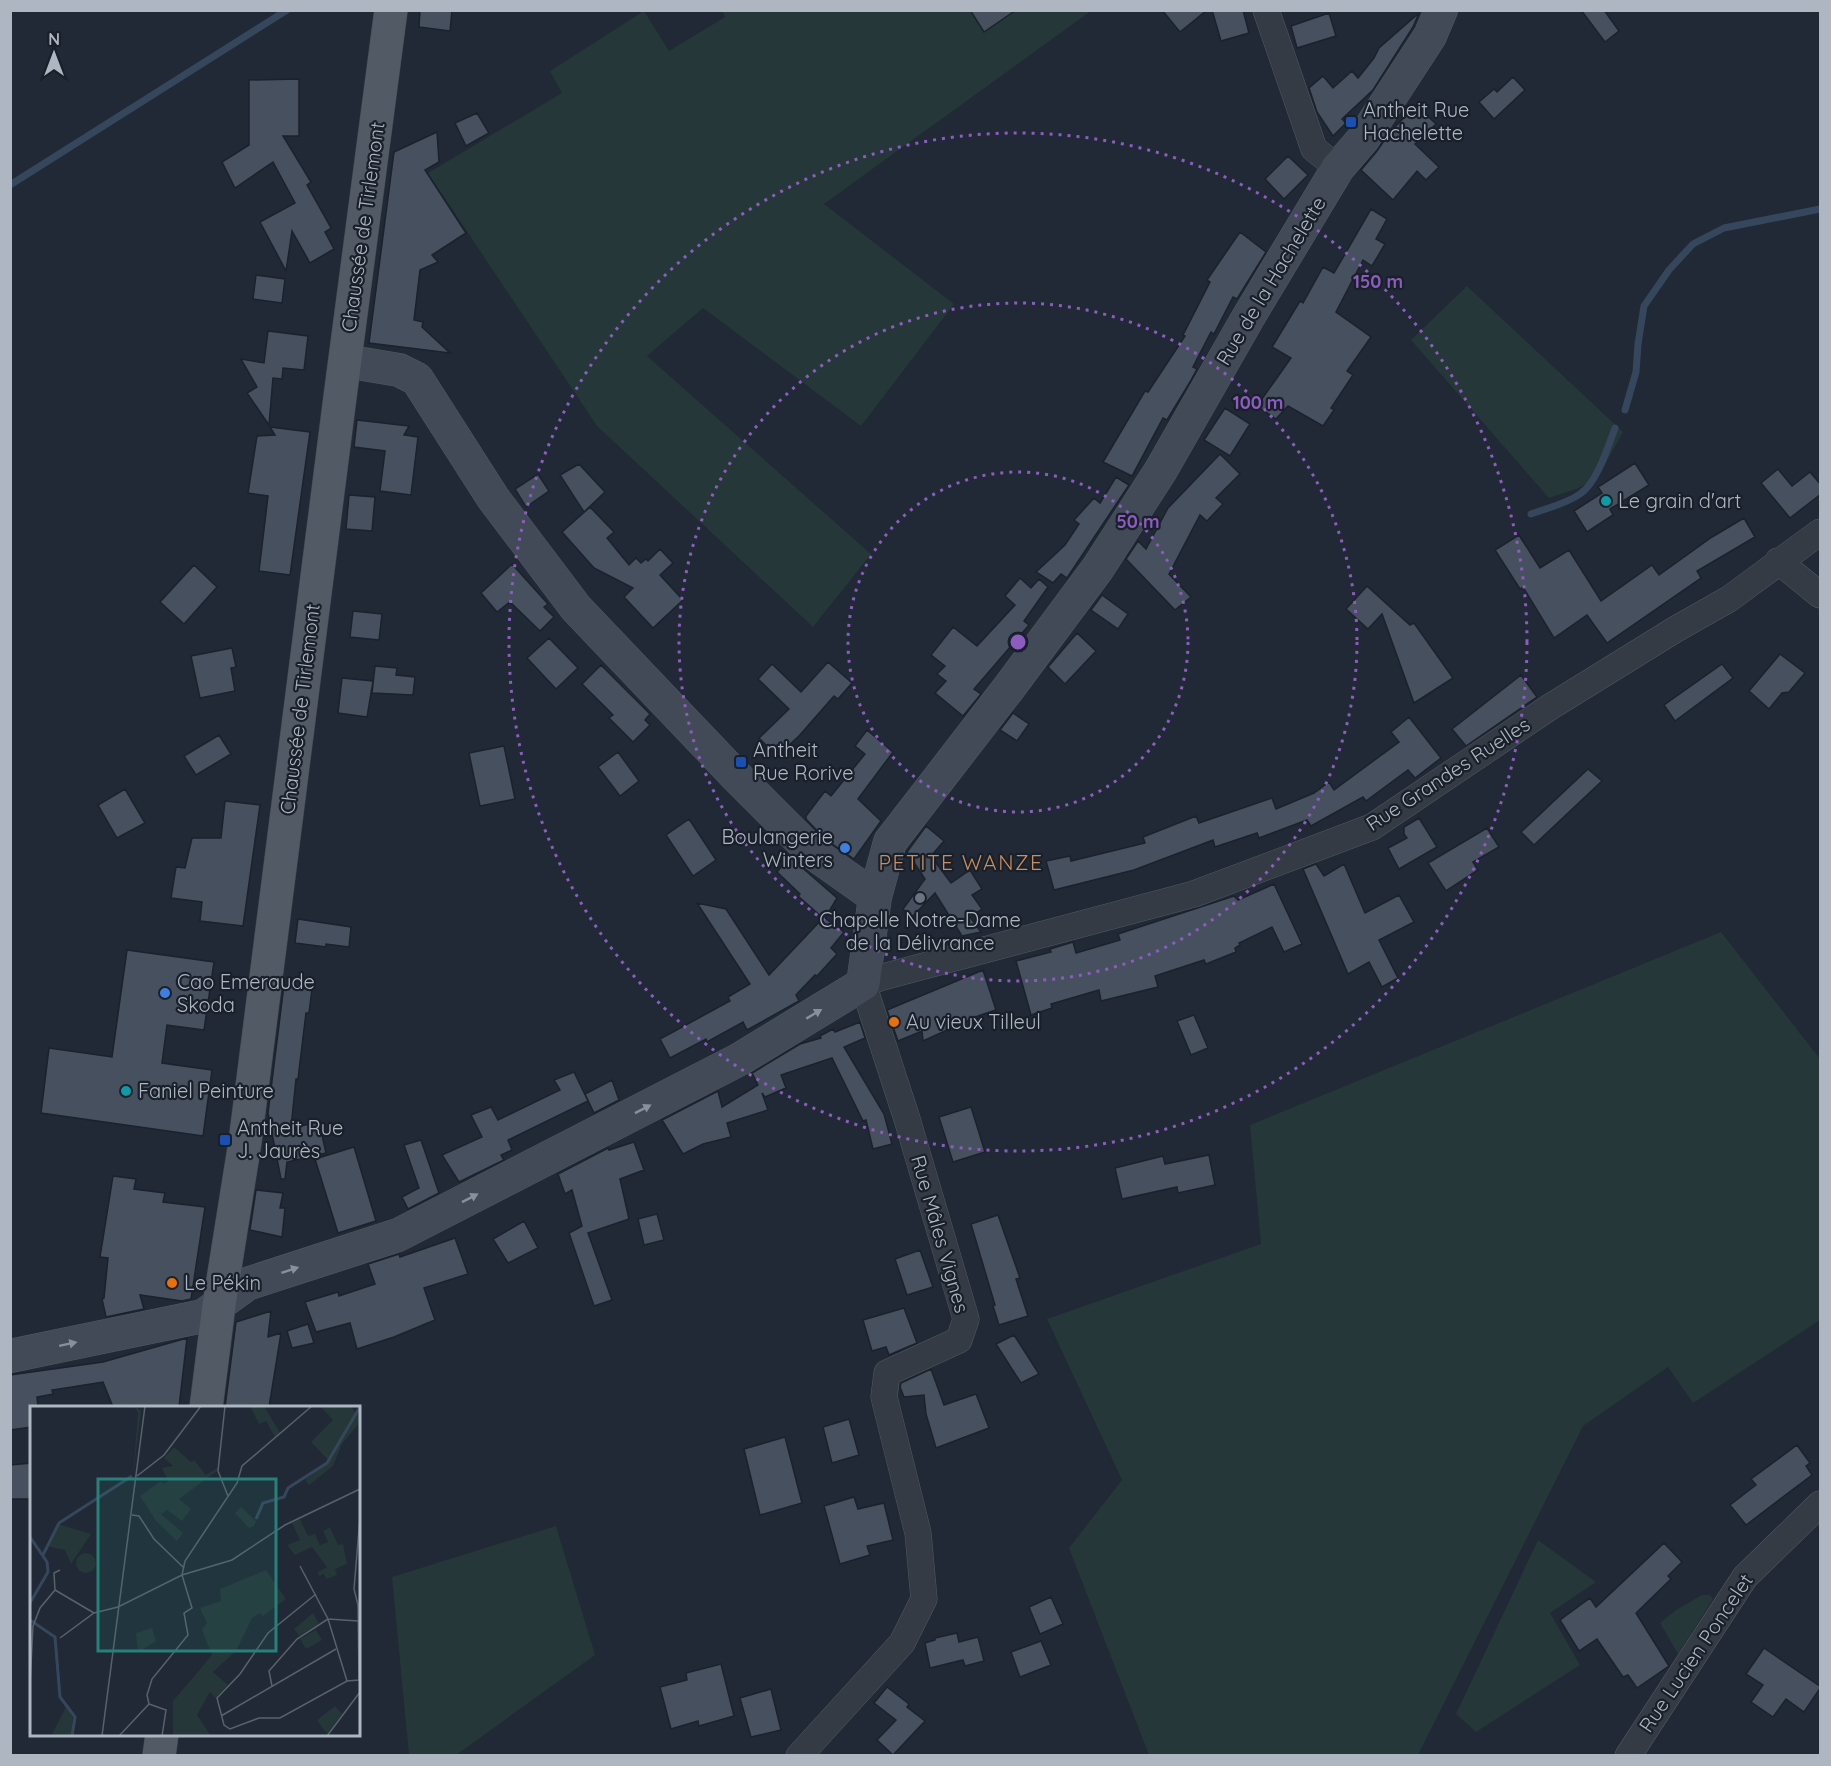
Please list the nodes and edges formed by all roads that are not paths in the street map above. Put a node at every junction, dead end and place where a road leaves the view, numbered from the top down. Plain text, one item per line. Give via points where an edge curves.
1 (391, 10) edge
2 (1266, 10) edge
3 (1441, 10) edge
4 (1338, 168) junction
5 (345, 361) junction
6 (1821, 532) edge
7 (1778, 561) junction
8 (1821, 595) edge
9 (875, 897) junction
10 (863, 984) junction
11 (219, 1305) junction
12 (10, 1356) edge
13 (206, 1406) edge
14 (1821, 1504) edge
15 (162, 1736) edge
16 (159, 1755) edge
17 (800, 1755) edge
18 (1628, 1755) edge

1 - 5 main road, Chaussée de Tirlemont
2 - 4 street via 1314,149
3 - 4 street, Rue de la Hachelette via 1430,36 1363,139
4 - 9 street, Rue de la Hachelette via 1161,470 1098,567 890,842
5 - 9 street via 399,370 417,379 493,498 576,608 813,854
5 - 11 main road, Chaussée de Tirlemont via 245,1142
6 - 7 street, Rue Grandes Ruelles
7 - 8 street
7 - 10 street, Rue Grandes Ruelles via 1729,599 1550,707 1372,827 1194,894
9 - 10 street, Rue de la Hachelette
11 -> 10 street via 247,1284 398,1235 740,1059
10 - 17 street, Rue Mâles Vignes via 966,1319 958,1340 887,1373 884,1397 918,1533 924,1599 902,1643
12 -> 11 street via 204,1316
11 - 13 main road, Chaussée de Tirlemont
14 - 18 street, Rue Lucien Poncelet via 1744,1577
15 - 16 main road

